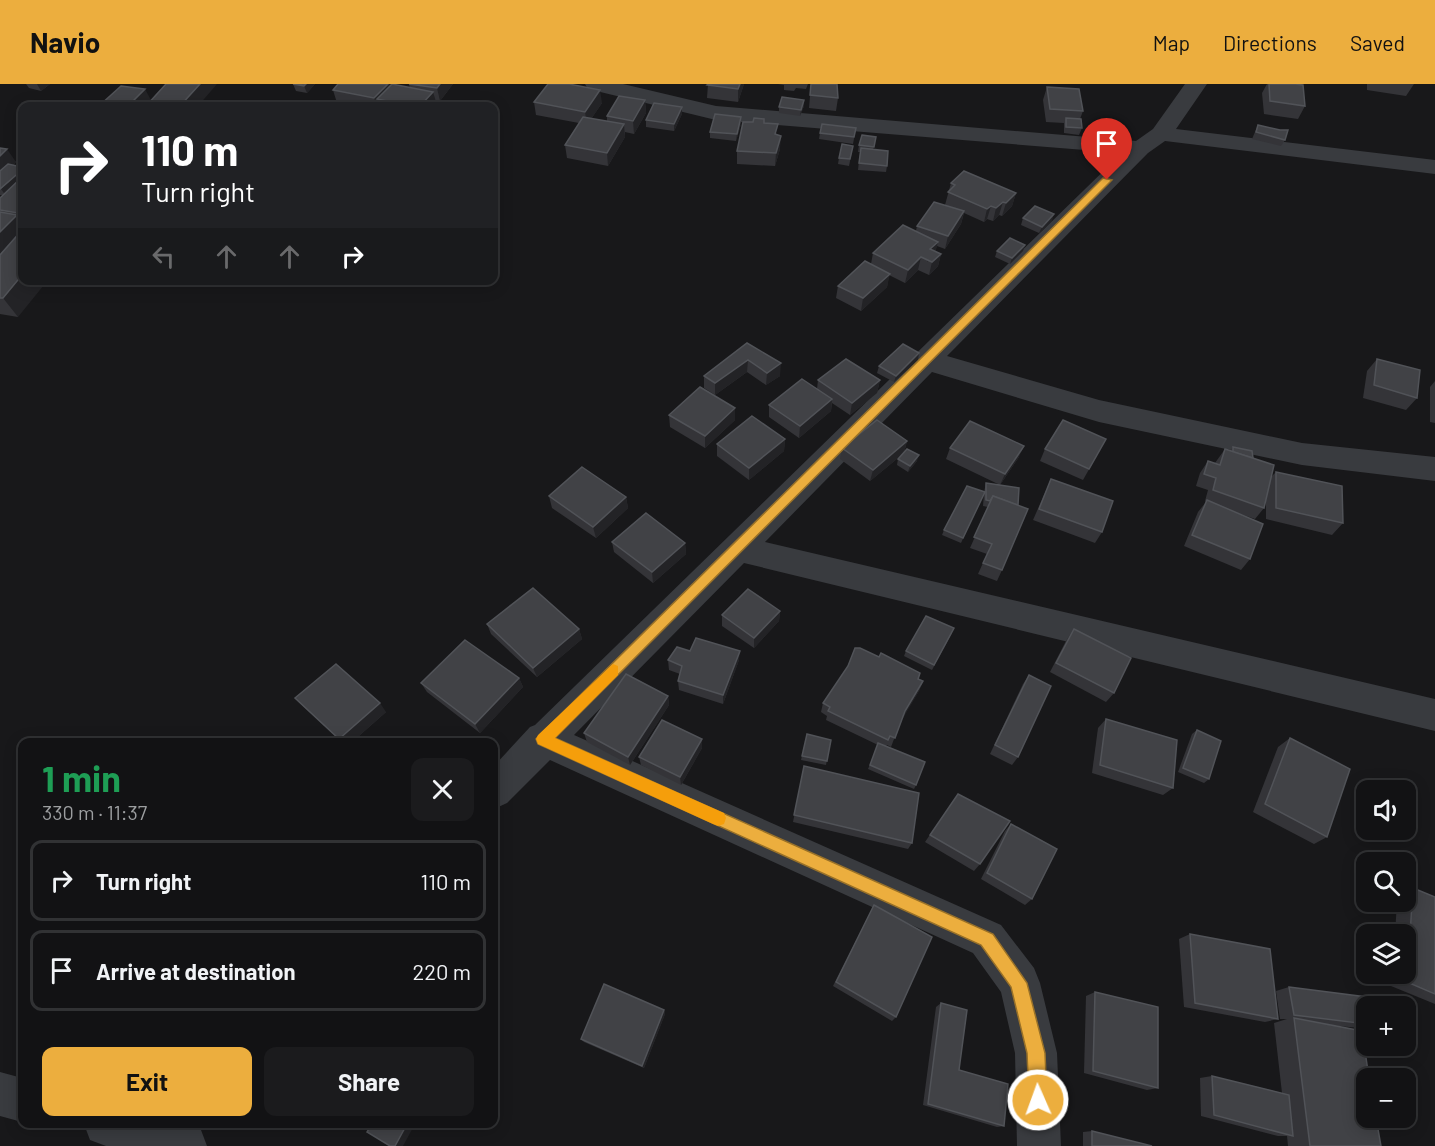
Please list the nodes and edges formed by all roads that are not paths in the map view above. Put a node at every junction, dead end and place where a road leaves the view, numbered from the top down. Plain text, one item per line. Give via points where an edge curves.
1 (596, 84) edge
2 (1196, 84) edge
3 (1150, 141) junction
4 (1435, 167) edge
5 (926, 360) junction
6 (1435, 470) edge
7 (737, 548) junction
8 (1435, 715) edge
9 (543, 739) junction
10 (498, 787) edge
11 (0, 1094) edge
12 (18, 1099) edge
13 (123, 1128) edge
14 (166, 1138) edge
15 (1039, 1146) edge

1 - 3 street via 717,113
2 - 3 street
3 - 4 street
3 - 5 street
5 - 6 street via 1099,411 1302,454
5 - 7 street
7 - 8 street
7 - 9 street
9 - 10 street
9 - 15 street via 987,939 1019,983 1036,1053
11 - 12 street
13 - 14 street

